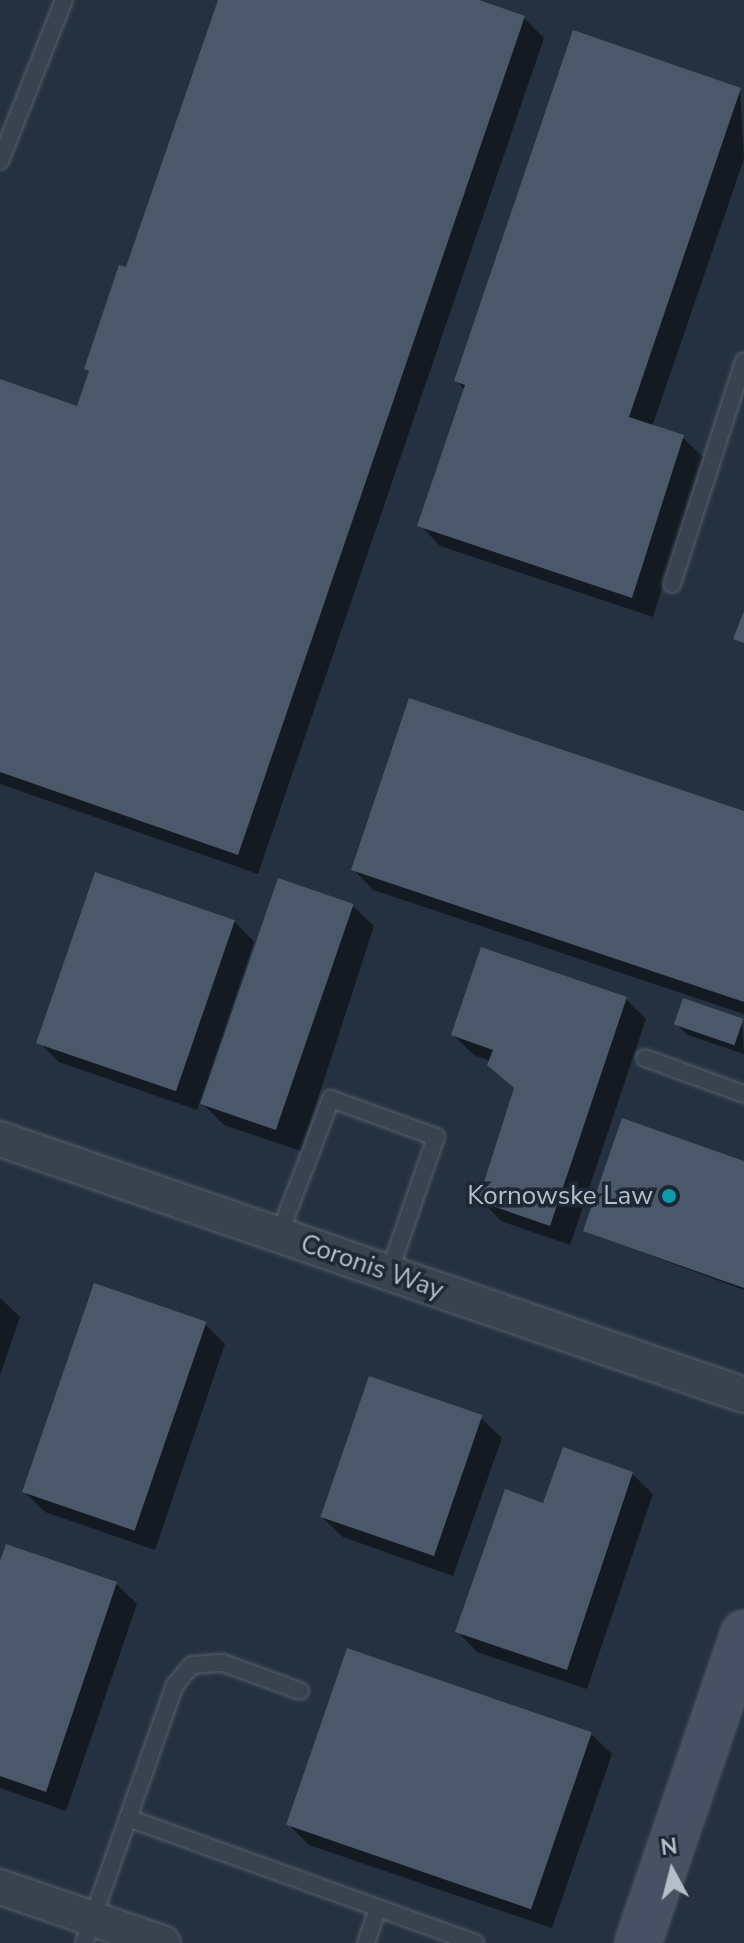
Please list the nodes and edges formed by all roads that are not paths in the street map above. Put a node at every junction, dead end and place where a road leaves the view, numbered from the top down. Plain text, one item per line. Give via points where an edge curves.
1 (64, 0) edge
2 (0, 161) edge
3 (744, 361) edge
4 (672, 584) dead end
5 (645, 1058) dead end
6 (744, 1094) edge
7 (0, 1139) edge
8 (279, 1235) junction
9 (389, 1273) junction
10 (744, 1395) edge
11 (744, 1634) edge
12 (300, 1691) dead end
13 (128, 1818) junction
14 (0, 1887) edge
15 (378, 1908) junction
16 (88, 1931) edge
17 (163, 1943) edge
18 (366, 1943) edge
19 (475, 1943) edge
20 (638, 1943) edge

1 - 2 lane
3 - 4 lane
5 - 6 lane
7 - 8 street, Coronis Way
8 - 9 street, Coronis Way
8 - 9 lane via 331,1099 436,1137
9 - 10 street, Coronis Way
11 - 20 street
12 - 13 lane via 223,1663 192,1665 175,1685
13 - 15 lane
13 - 16 lane
14 - 16 street
15 - 18 lane
15 - 19 lane
16 - 17 street

